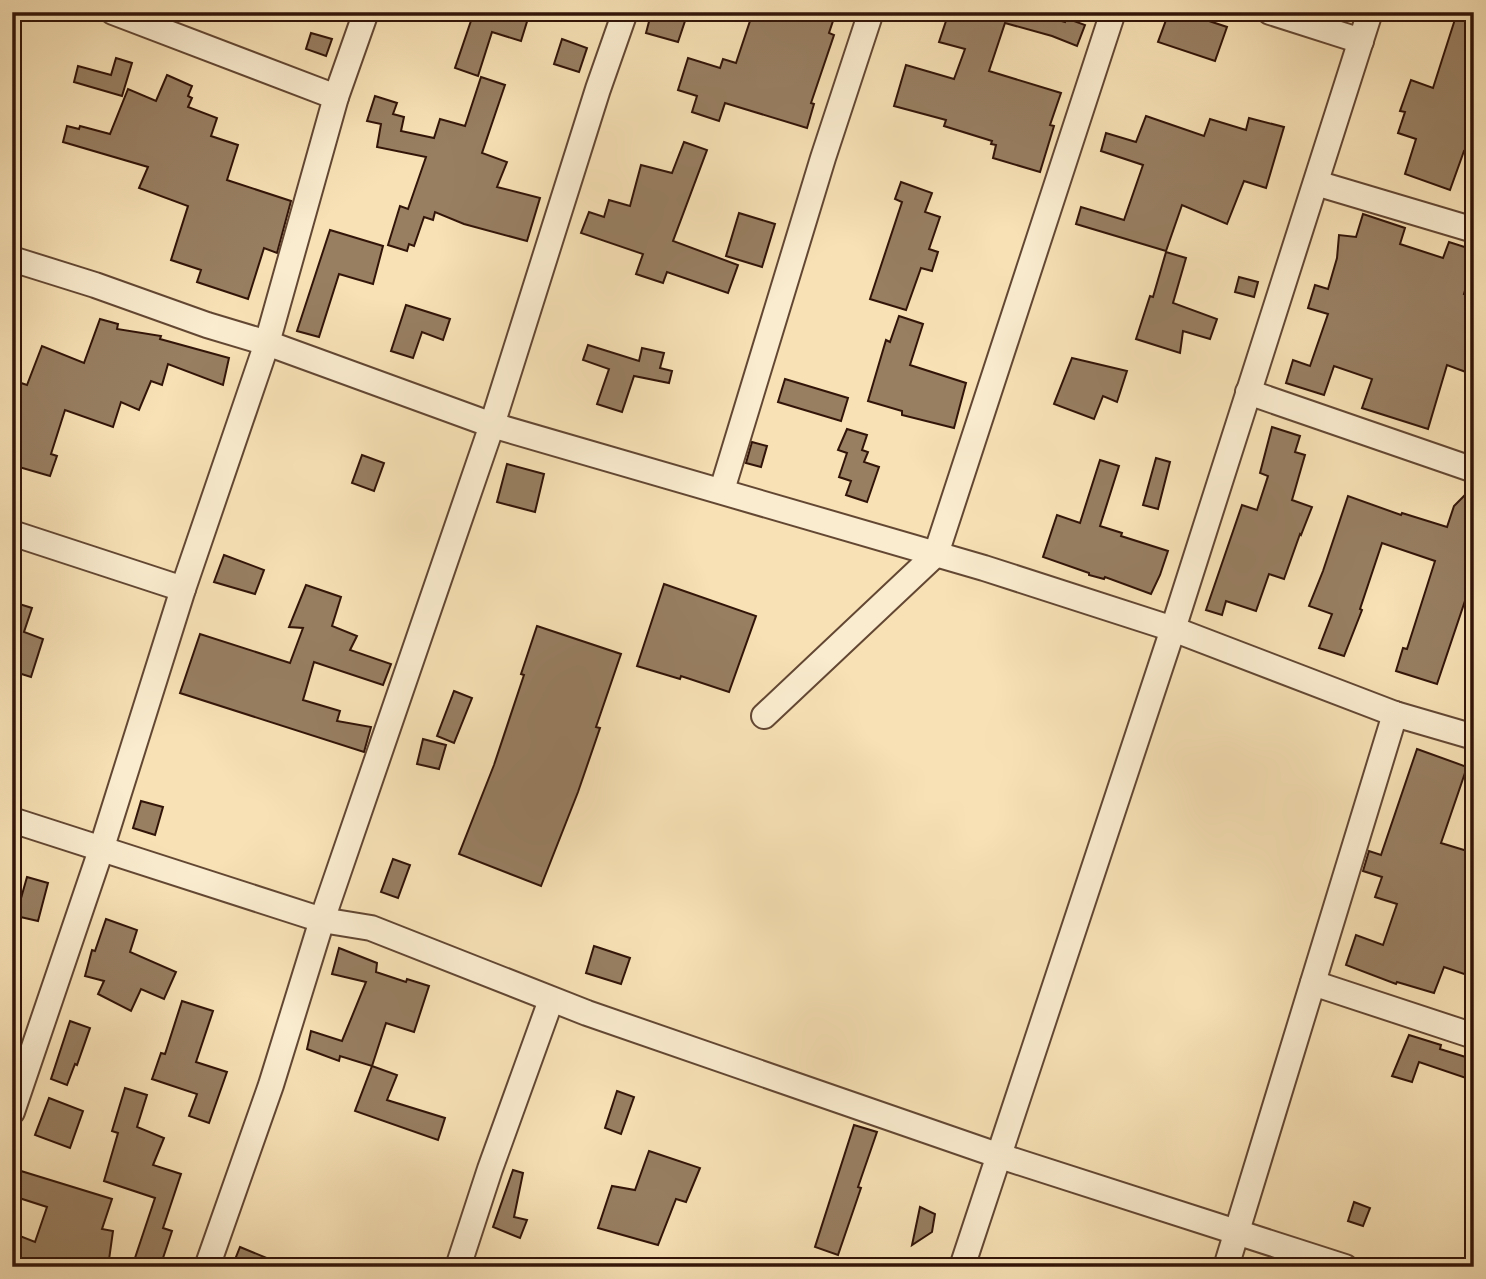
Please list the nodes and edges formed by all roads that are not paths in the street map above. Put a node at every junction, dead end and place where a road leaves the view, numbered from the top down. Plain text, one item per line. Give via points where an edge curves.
1 (113, 12) edge
2 (366, 12) edge
3 (625, 12) edge
4 (872, 12) edge
5 (1113, 12) edge
6 (1270, 12) edge
7 (1370, 12) edge
8 (1361, 41) junction
9 (336, 97) junction
10 (1316, 183) junction
11 (1474, 230) edge
12 (12, 259) edge
13 (267, 343) junction
14 (1248, 392) junction
15 (492, 425) junction
16 (1474, 470) edge
17 (722, 491) junction
18 (12, 533) edge
19 (936, 554) junction
20 (183, 589) junction
21 (1173, 629) junction
22 (1395, 714) junction
23 (764, 716) dead end
24 (1474, 737) edge
25 (12, 821) edge
26 (100, 850) junction
27 (322, 919) junction
28 (1313, 984) junction
29 (551, 1000) junction
30 (1474, 1036) edge
31 (12, 1112) edge
32 (1000, 1156) junction
33 (1238, 1232) junction
34 (207, 1267) edge
35 (458, 1267) edge
36 (962, 1267) edge
37 (1226, 1267) edge
38 (1345, 1267) edge

1 - 9 street
2 - 9 street
3 - 15 street
4 - 17 street
5 - 19 street
6 - 8 street
7 - 8 street
8 - 10 street
9 - 13 street
10 - 11 street
10 - 14 street
12 - 13 street
13 - 15 street
13 - 20 street
14 - 16 street
14 - 21 street
15 - 17 street
15 - 27 street
17 - 19 street
18 - 20 street
19 - 21 street
19 - 23 street
20 - 26 street
21 - 22 street
21 - 32 street
22 - 24 street
22 - 28 street
25 - 26 street
26 - 27 street
26 - 31 street
27 - 29 street via 371,928
27 - 34 street via 271,1085
28 - 30 street
28 - 33 street
29 - 32 street
29 - 35 street
32 - 33 street
32 - 36 street
33 - 37 street
33 - 38 street

